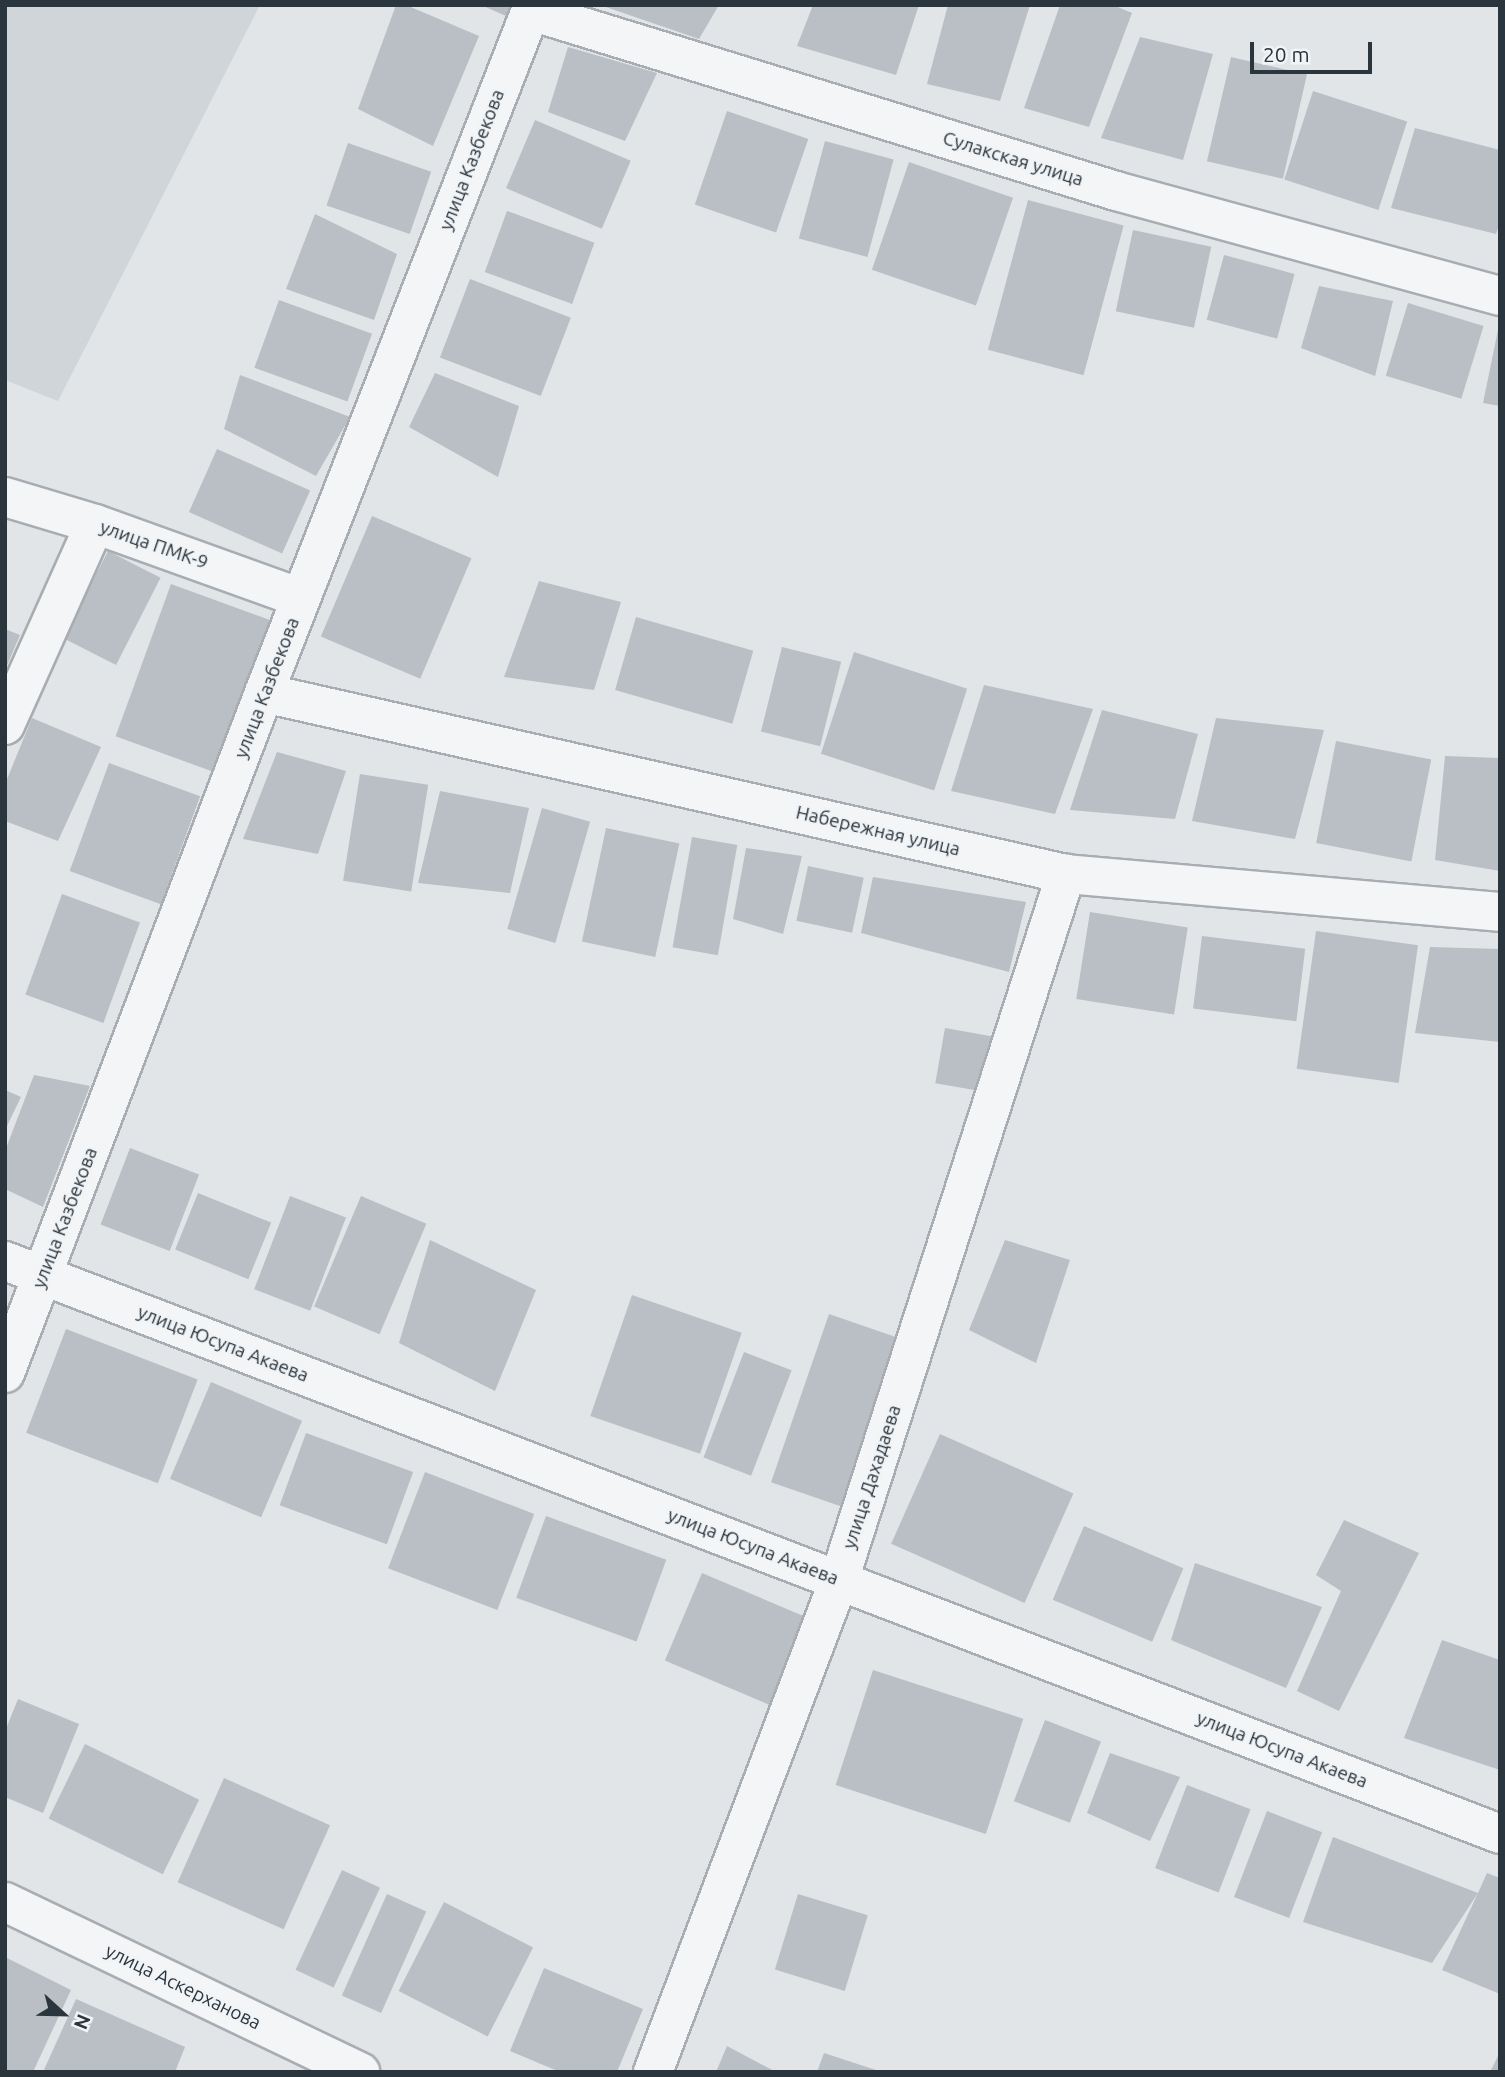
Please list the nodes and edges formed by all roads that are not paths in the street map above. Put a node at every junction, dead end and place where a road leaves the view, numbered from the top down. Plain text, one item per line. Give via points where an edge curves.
1 (532, 8) edge
2 (1500, 296) edge
3 (5, 497) edge
4 (95, 524) junction
5 (302, 598) junction
6 (264, 693) junction
7 (5, 725) edge
8 (1066, 874) junction
9 (1500, 912) edge
10 (5, 1261) edge
11 (43, 1276) junction
12 (5, 1373) edge
13 (839, 1580) junction
14 (1500, 1834) edge
15 (5, 1902) edge
16 (360, 2072) edge
17 (653, 2072) edge

1 - 2 street, Сулакская улица via 1116,191
1 - 5 street, улица Казбекова
3 - 4 street, улица ПМК-9
4 - 5 street, улица ПМК-9
4 - 7 street
5 - 6 street, улица Казбекова
6 - 8 street, Набережная улица
6 - 11 street, улица Казбекова
8 - 9 street, Набережная улица
8 - 13 street, улица Дахадаева
10 - 11 street, улица Юсупа Акаева
11 - 12 street, улица Казбекова
11 - 13 street, улица Юсупа Акаева
13 - 14 street, улица Юсупа Акаева
13 - 17 street, улица Дахадаева
15 - 16 street, улица Аскерханова

